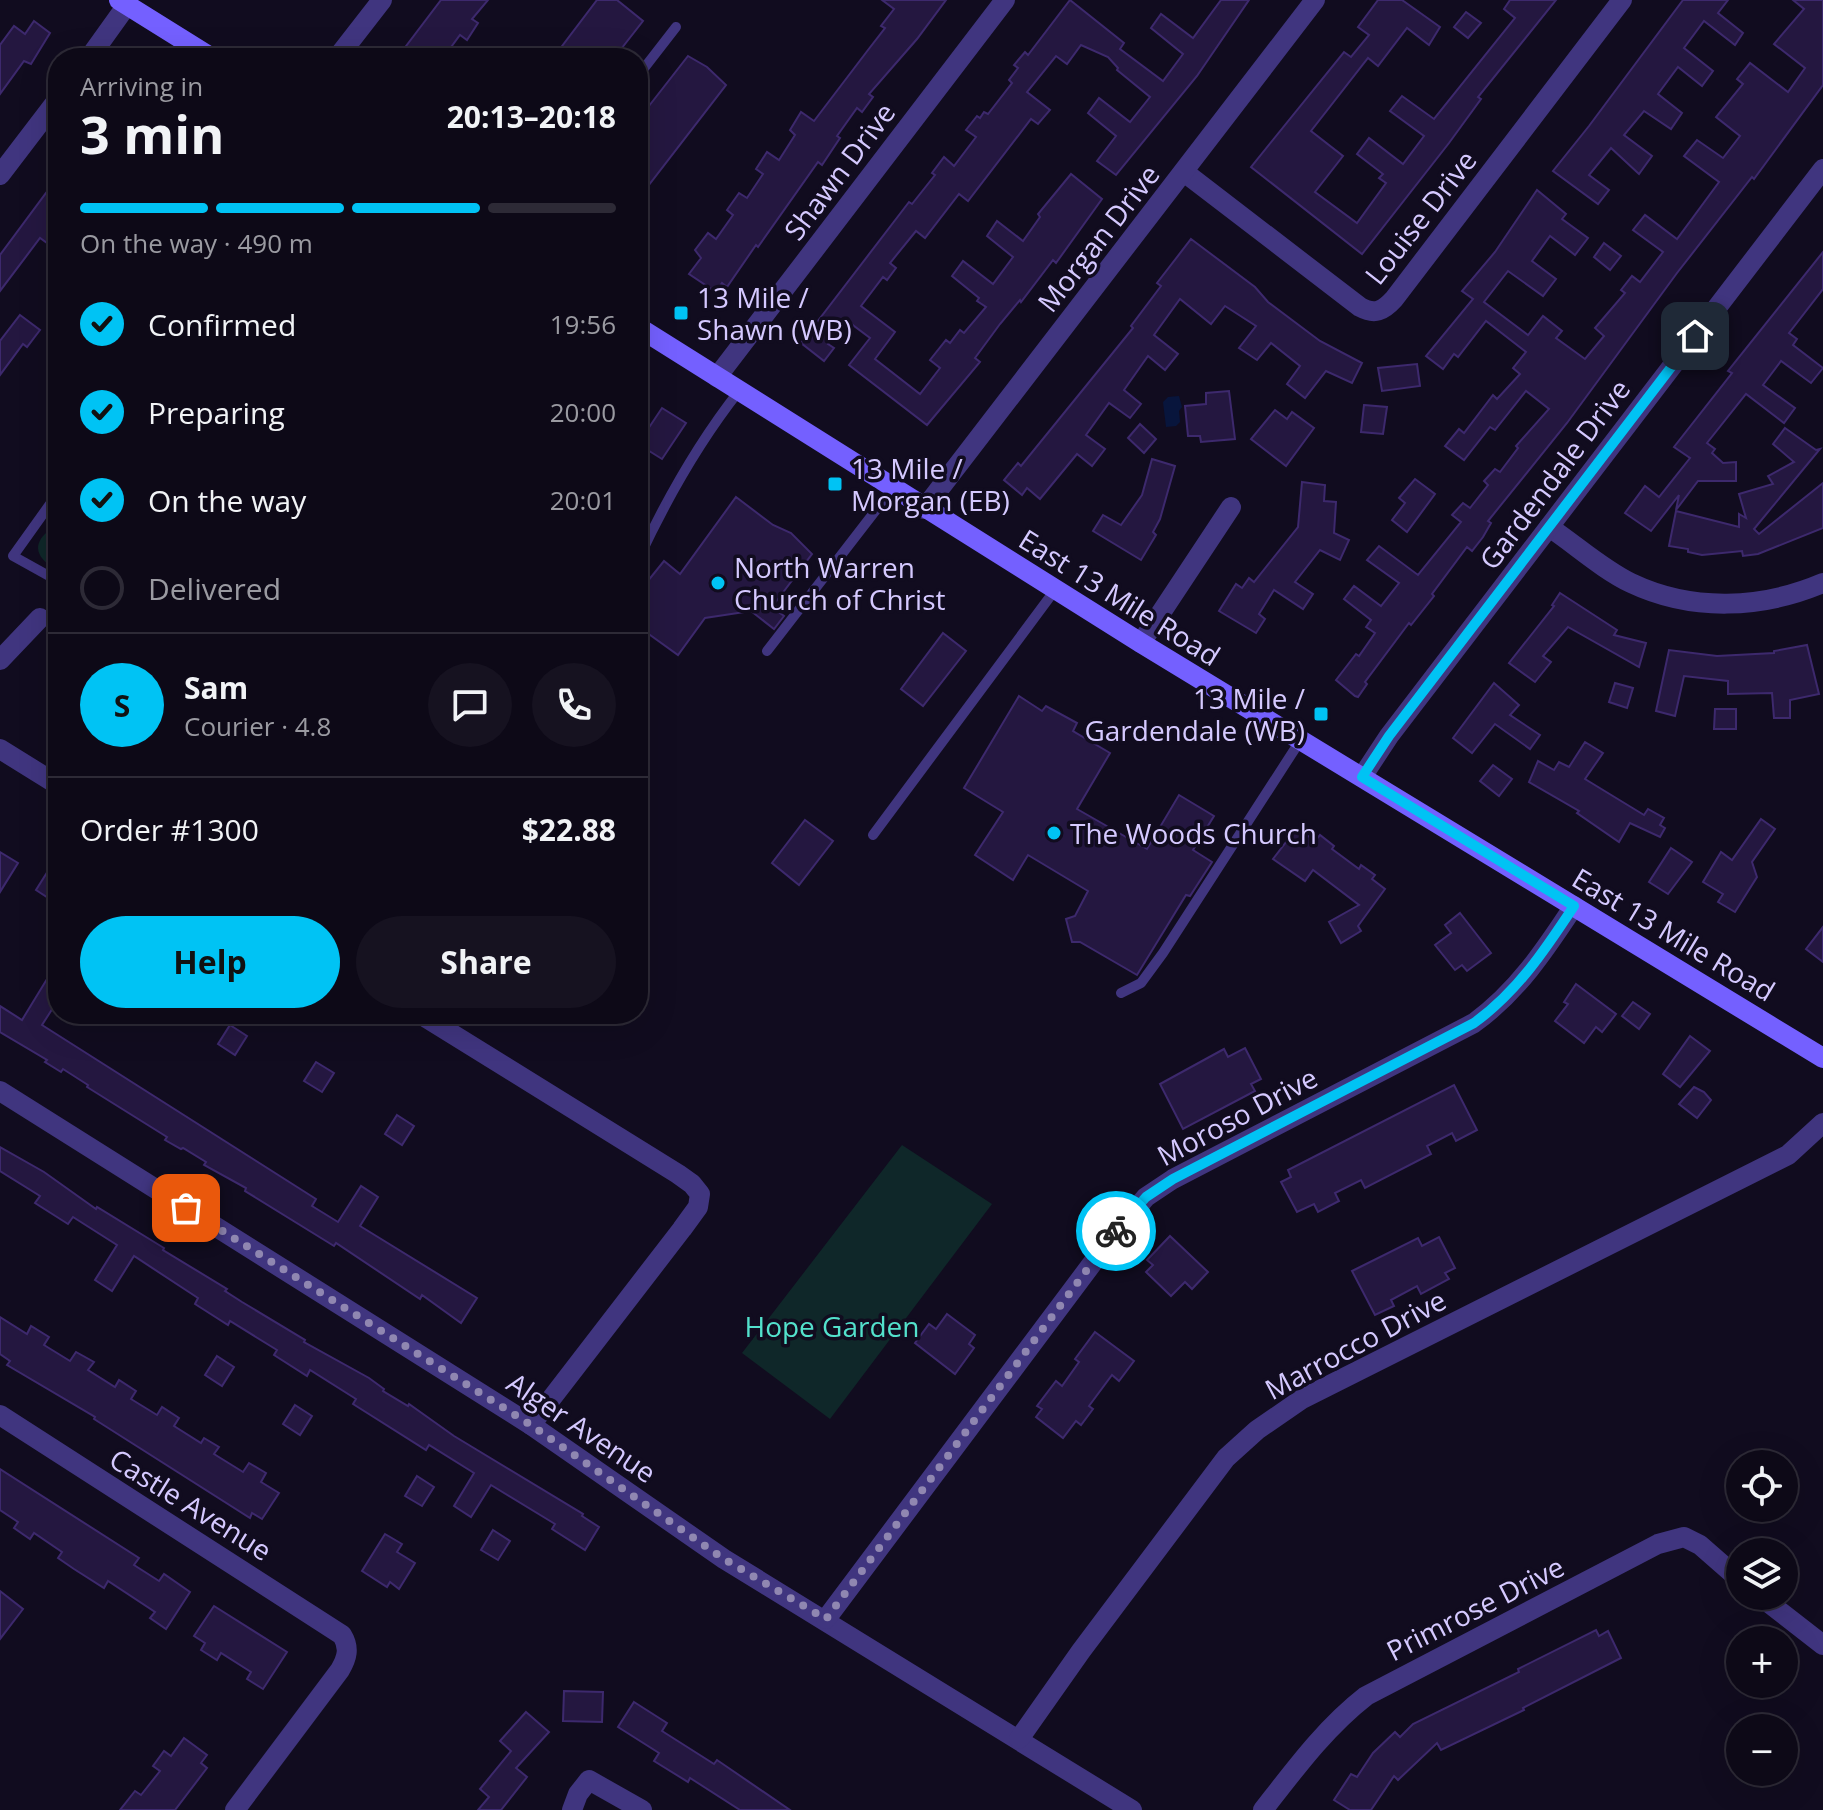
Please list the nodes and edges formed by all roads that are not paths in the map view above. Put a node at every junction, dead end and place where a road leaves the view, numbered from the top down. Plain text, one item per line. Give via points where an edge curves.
1 (382, 0) edge
2 (1005, 0) edge
3 (1315, 0) edge
4 (1622, 0) edge
5 (123, 2) edge
6 (676, 27) dead end
7 (95, 48) edge
8 (196, 48) edge
9 (345, 48) edge
10 (648, 63) edge
11 (48, 112) edge
12 (1823, 169) edge
13 (1184, 172) junction
14 (0, 175) edge
15 (648, 333) edge
16 (717, 377) junction
17 (739, 391) junction
18 (893, 488) junction
19 (1231, 507) dead end
20 (924, 509) junction
21 (48, 515) edge
22 (1549, 527) junction
23 (648, 540) edge
24 (48, 575) edge
25 (1823, 583) edge
26 (1055, 590) junction
27 (40, 618) dead end
28 (1141, 643) junction
29 (767, 651) dead end
30 (0, 660) edge
31 (1300, 741) junction
32 (0, 749) edge
33 (1362, 777) junction
34 (48, 779) edge
35 (873, 835) dead end
36 (1574, 906) junction
37 (1121, 993) dead end
38 (436, 1024) edge
39 (1823, 1058) edge
40 (0, 1091) edge
41 (1823, 1123) edge
42 (0, 1415) edge
43 (531, 1425) junction
44 (1726, 1568) edge
45 (1778, 1610) edge
46 (826, 1619) junction
47 (1823, 1645) edge
48 (1019, 1739) junction
49 (235, 1810) edge
50 (572, 1810) edge
51 (642, 1810) edge
52 (1132, 1810) edge
53 (1263, 1810) edge

1 - 9 street
2 - 16 street, Shawn Drive
3 - 13 street, Morgan Drive
4 - 13 street, Louise Drive via 1385,309 1360,307
5 - 7 street
5 - 8 main road
6 - 10 lane
11 - 14 street
12 - 22 street, Gardendale Drive
13 - 20 street, Morgan Drive
15 - 16 main road, East 13 Mile Road
16 - 17 main road, East 13 Mile Road
17 - 18 main road, East 13 Mile Road
17 - 23 lane via 709,429
18 - 20 main road, East 13 Mile Road
18 - 29 lane
19 - 28 street
20 - 26 main road, East 13 Mile Road
21 - 24 lane via 13,556
22 - 25 street via 1629,582 1681,600 1765,601
22 - 33 street, Gardendale Drive
26 - 28 main road, East 13 Mile Road
26 - 35 lane
27 - 30 street
28 - 31 main road, East 13 Mile Road
31 - 33 main road, East 13 Mile Road
31 - 37 lane via 1163,953 1141,983
32 - 34 street
33 - 36 main road, East 13 Mile Road
36 - 39 main road, East 13 Mile Road
36 - 46 street, Moroso Drive via 1512,992 1474,1023 1146,1197
38 - 43 street via 678,1174 700,1194 690,1218
40 - 43 street, Alger Avenue
41 - 48 street, Marrocco Drive via 1788,1155 1302,1399 1257,1430 1226,1458
42 - 49 street, Castle Avenue via 333,1627 348,1644 340,1670
43 - 46 street, Alger Avenue via 724,1559
44 - 53 street, Primrose Drive via 1684,1537 1658,1544 1366,1696 1340,1716
45 - 47 street
46 - 48 street, Alger Avenue
48 - 52 street, Alger Avenue
50 - 51 street via 589,1780

